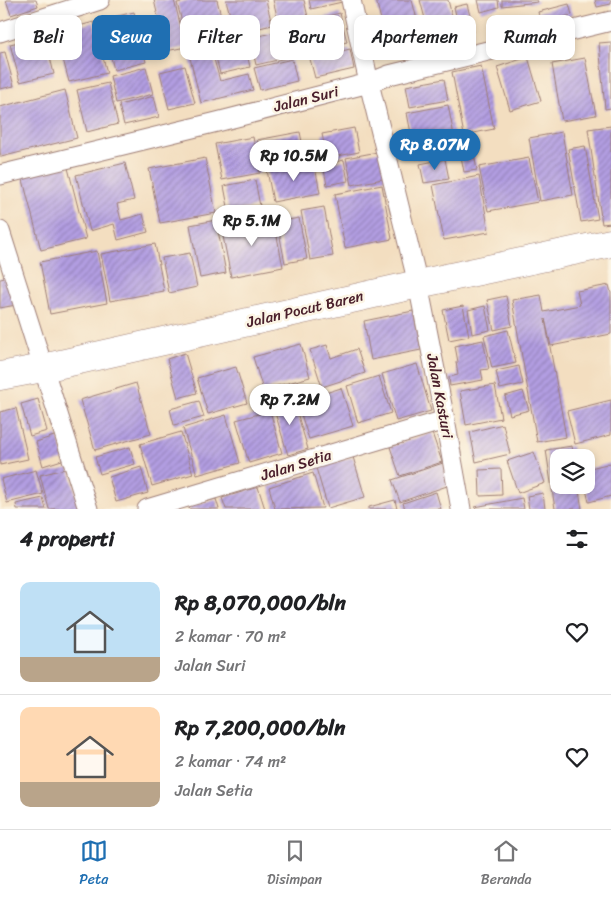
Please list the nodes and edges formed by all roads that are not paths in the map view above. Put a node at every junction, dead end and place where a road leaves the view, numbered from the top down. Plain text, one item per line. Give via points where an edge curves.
1 (100, 0) edge
2 (351, 0) edge
3 (611, 21) edge
4 (0, 32) edge
5 (369, 83) junction
6 (0, 175) edge
7 (0, 231) edge
8 (611, 244) edge
9 (418, 284) junction
10 (43, 368) junction
11 (0, 376) edge
12 (445, 420) junction
13 (88, 509) edge
14 (147, 509) edge
15 (461, 509) edge

1 - 4 street
2 - 5 street, Jalan Kasturi
3 - 5 street, Jalan Suri via 389,75
5 - 6 street, Jalan Suri
5 - 9 street, Jalan Kasturi
7 - 10 street
8 - 9 main road, Jalan Pocut Baren
9 - 10 main road, Jalan Pocut Baren
9 - 12 street, Jalan Kasturi
10 - 11 main road, Jalan Pocut Baren
10 - 13 street
12 - 14 street, Jalan Setia
12 - 15 street, Jalan Kasturi

